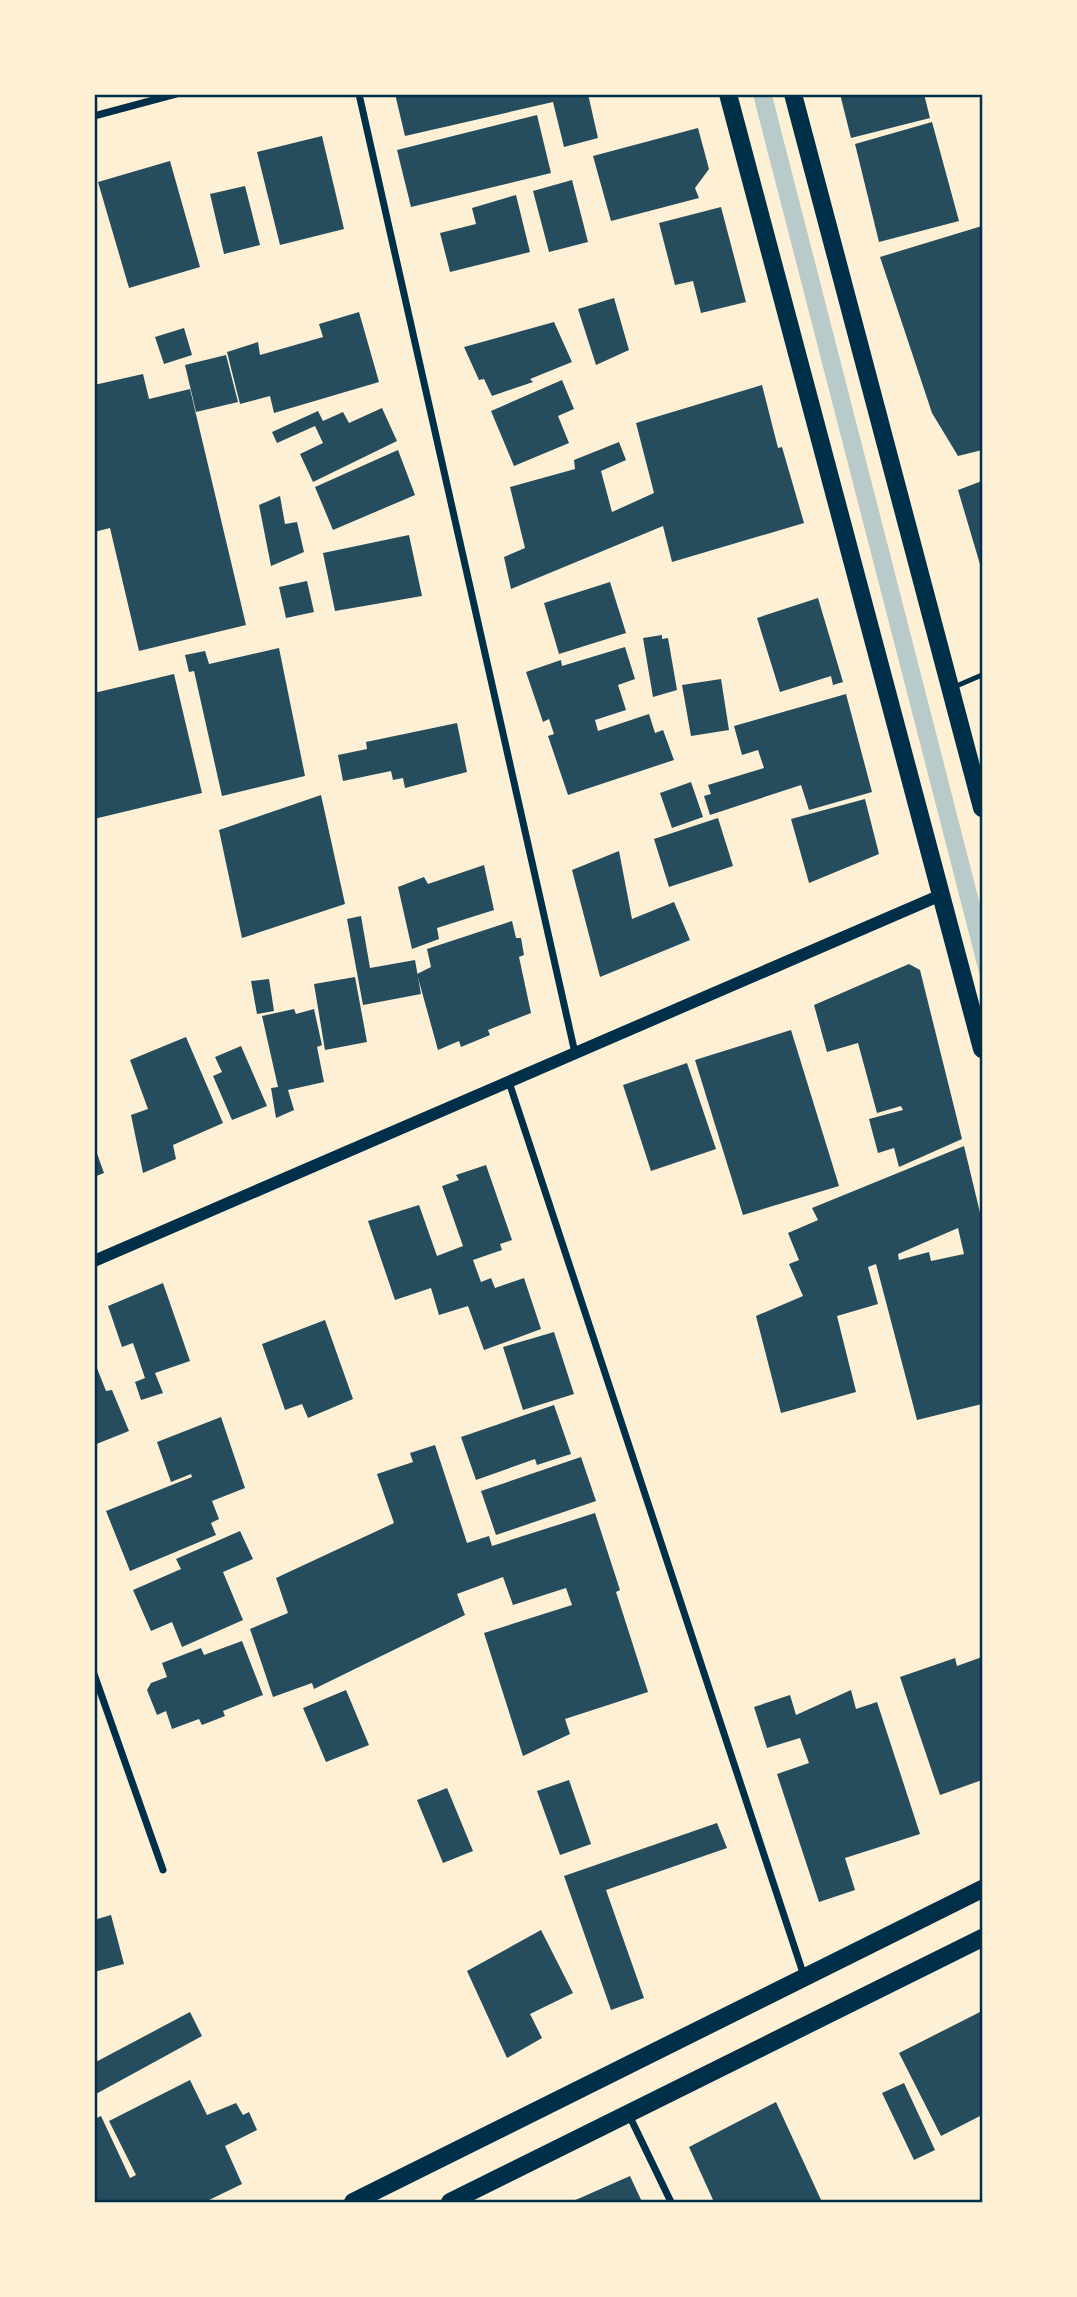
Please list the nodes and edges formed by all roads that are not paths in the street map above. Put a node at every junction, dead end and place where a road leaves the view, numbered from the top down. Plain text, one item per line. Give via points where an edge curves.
1 (176, 94) edge
2 (359, 94) edge
3 (728, 94) edge
4 (793, 94) edge
5 (162, 96) edge
6 (94, 116) edge
7 (982, 674) edge
8 (951, 689) junction
9 (982, 808) edge
10 (941, 895) junction
11 (982, 1049) edge
12 (575, 1054) junction
13 (509, 1082) junction
14 (94, 1261) edge
15 (94, 1674) edge
16 (163, 1870) dead end
17 (982, 1889) edge
18 (982, 1938) edge
19 (805, 1978) junction
20 (629, 2113) junction
21 (353, 2203) edge
22 (450, 2203) edge
23 (671, 2203) edge

1 - 5 street
2 - 12 street
3 - 10 main road
4 - 8 main road
5 - 6 street
7 - 8 lane
8 - 9 main road
10 - 11 main road
10 - 12 street
12 - 13 street
13 - 14 street
13 - 19 street
15 - 16 street
17 - 19 main road
18 - 20 main road
19 - 21 main road
20 - 22 main road
20 - 23 street

